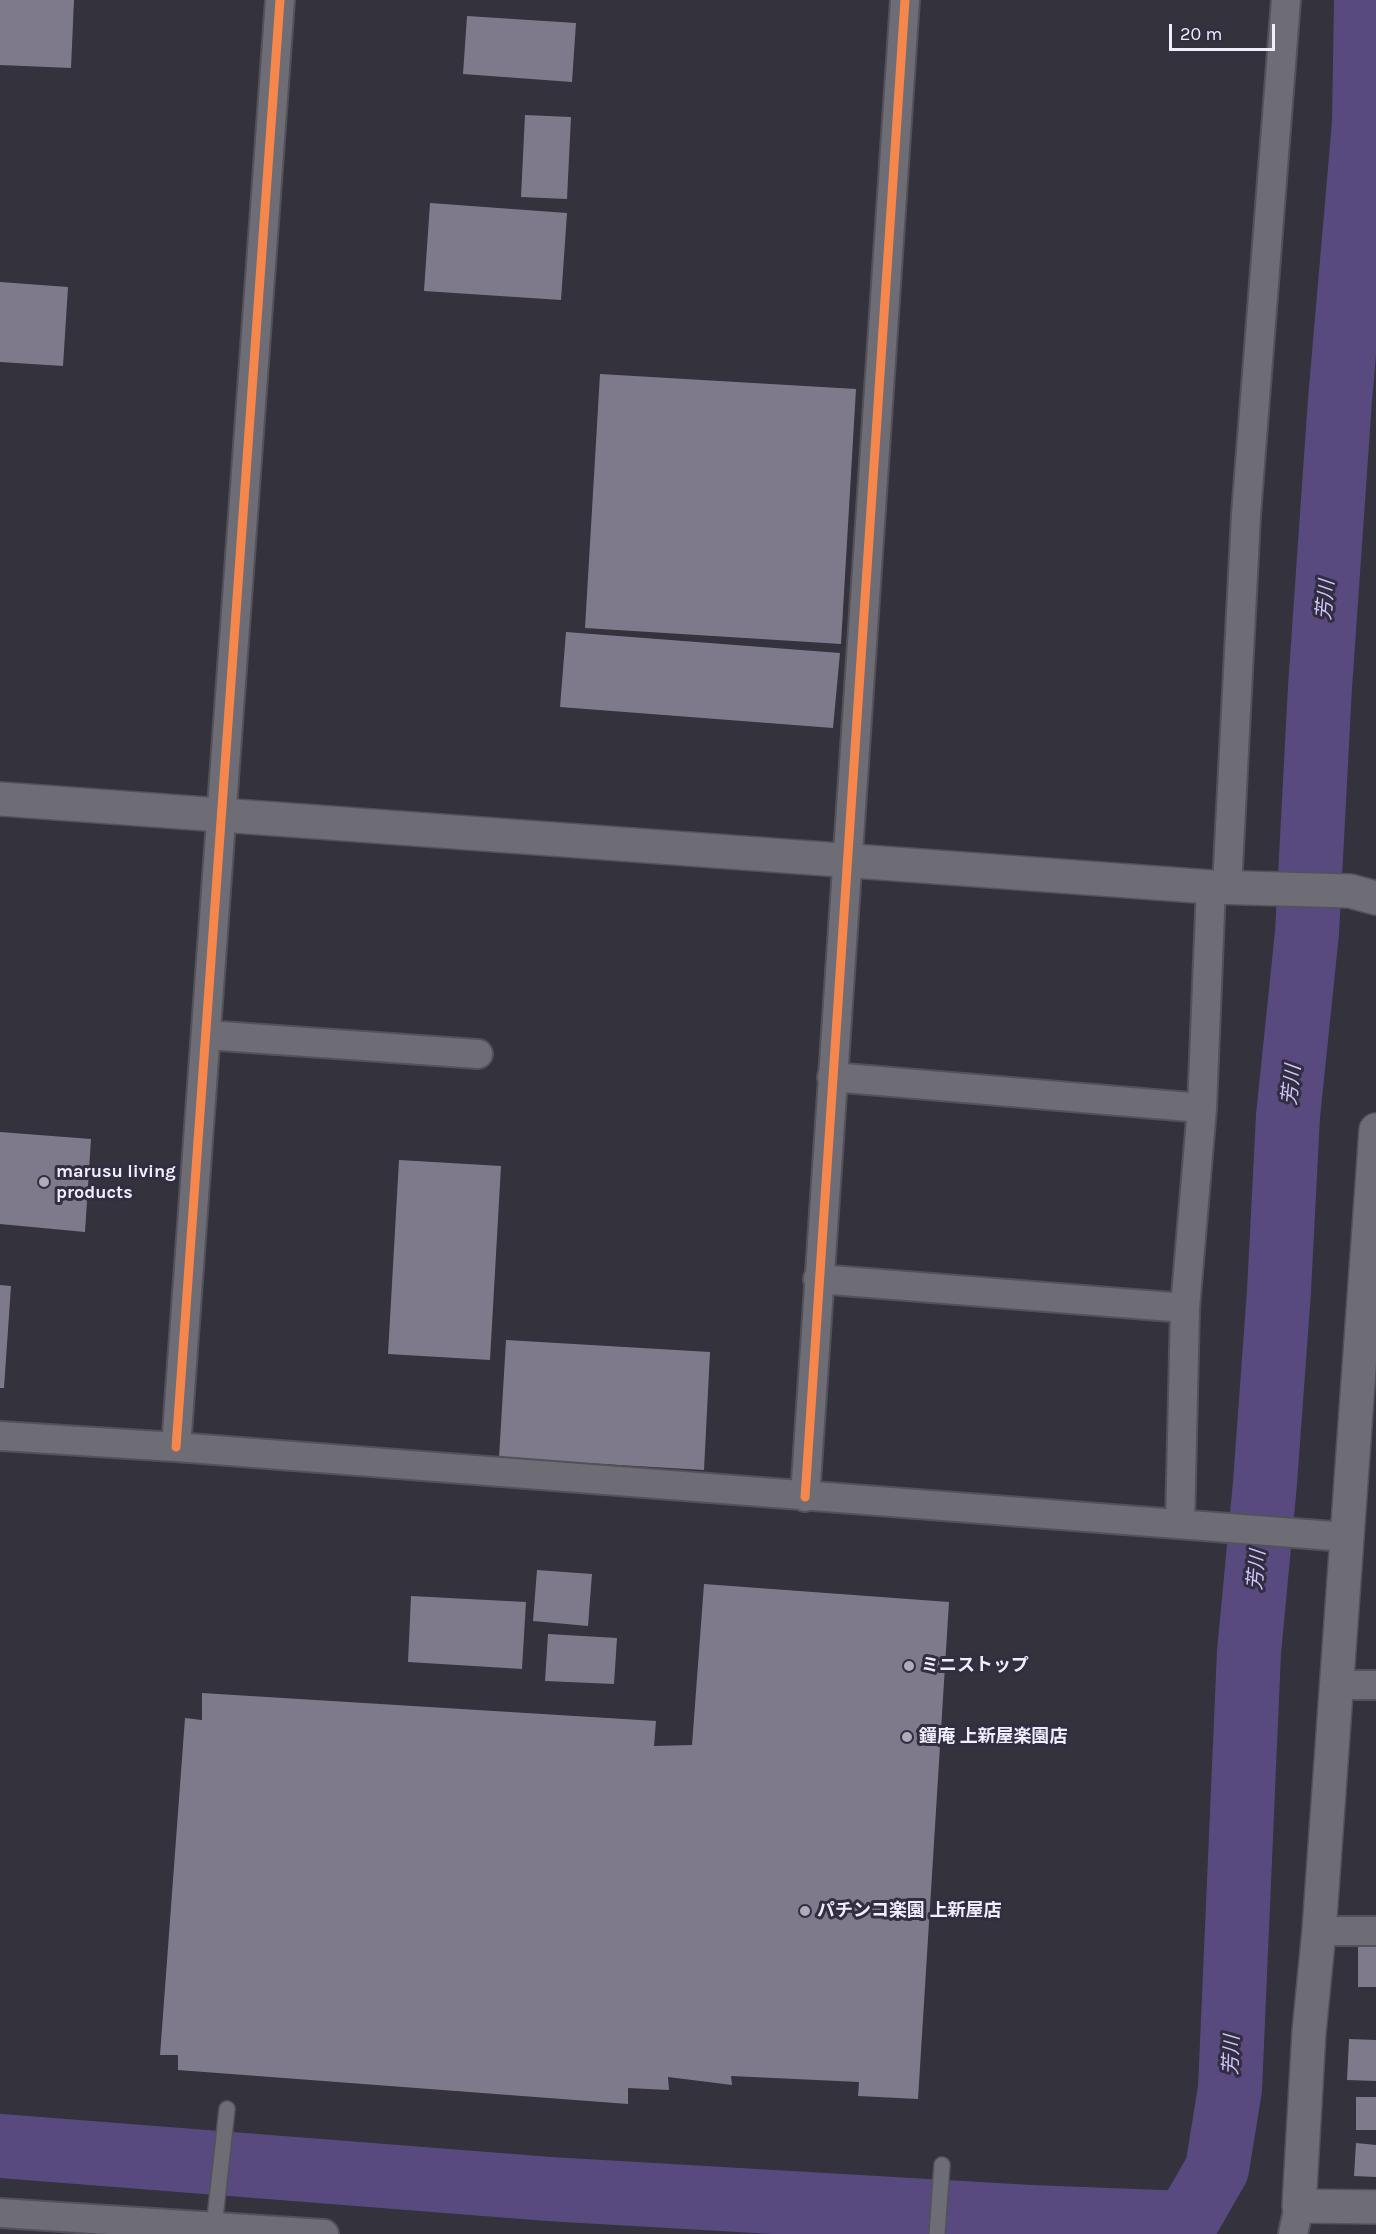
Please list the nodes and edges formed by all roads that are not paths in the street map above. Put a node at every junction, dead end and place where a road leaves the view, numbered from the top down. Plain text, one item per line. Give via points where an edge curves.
1 (280, 0) edge
2 (905, 0) edge
3 (1286, 0) edge
4 (0, 799) edge
5 (222, 814) junction
6 (849, 861) junction
7 (1227, 887) junction
8 (1363, 894) edge
9 (206, 1035) junction
10 (478, 1054) dead end
11 (832, 1077) junction
12 (1202, 1108) junction
13 (1376, 1144) edge
14 (818, 1280) junction
15 (1185, 1308) junction
16 (1367, 1364) edge
17 (0, 1436) edge
18 (176, 1447) junction
19 (805, 1497) junction
20 (1180, 1524) junction
21 (1333, 1535) junction
22 (1337, 1685) junction
23 (1376, 1685) edge
24 (1319, 1931) junction
25 (1376, 1931) edge
26 (227, 2109) dead end
27 (942, 2165) dead end
28 (1376, 2206) edge
29 (0, 2213) edge
30 (215, 2216) junction
31 (1296, 2220) edge
32 (122, 2228) edge
33 (324, 2234) edge
34 (937, 2234) edge

1 - 5 street
2 - 6 street
3 - 7 street via 1246,515
4 - 5 street
5 - 6 street
5 - 9 street
6 - 7 street
6 - 11 street
7 - 8 street
7 - 12 street
9 - 10 street
9 - 18 street
11 - 12 street
11 - 14 street
12 - 15 street
13 - 16 street
14 - 15 street
14 - 19 street
15 - 20 street
16 - 21 street
17 - 18 street
18 - 19 street
19 - 20 street
20 - 21 street
21 - 22 street
22 - 23 street
22 - 24 street
24 - 25 street
24 - 31 street
26 - 30 lane
27 - 34 lane
28 - 31 street
29 - 32 street
30 - 32 street
30 - 33 street

